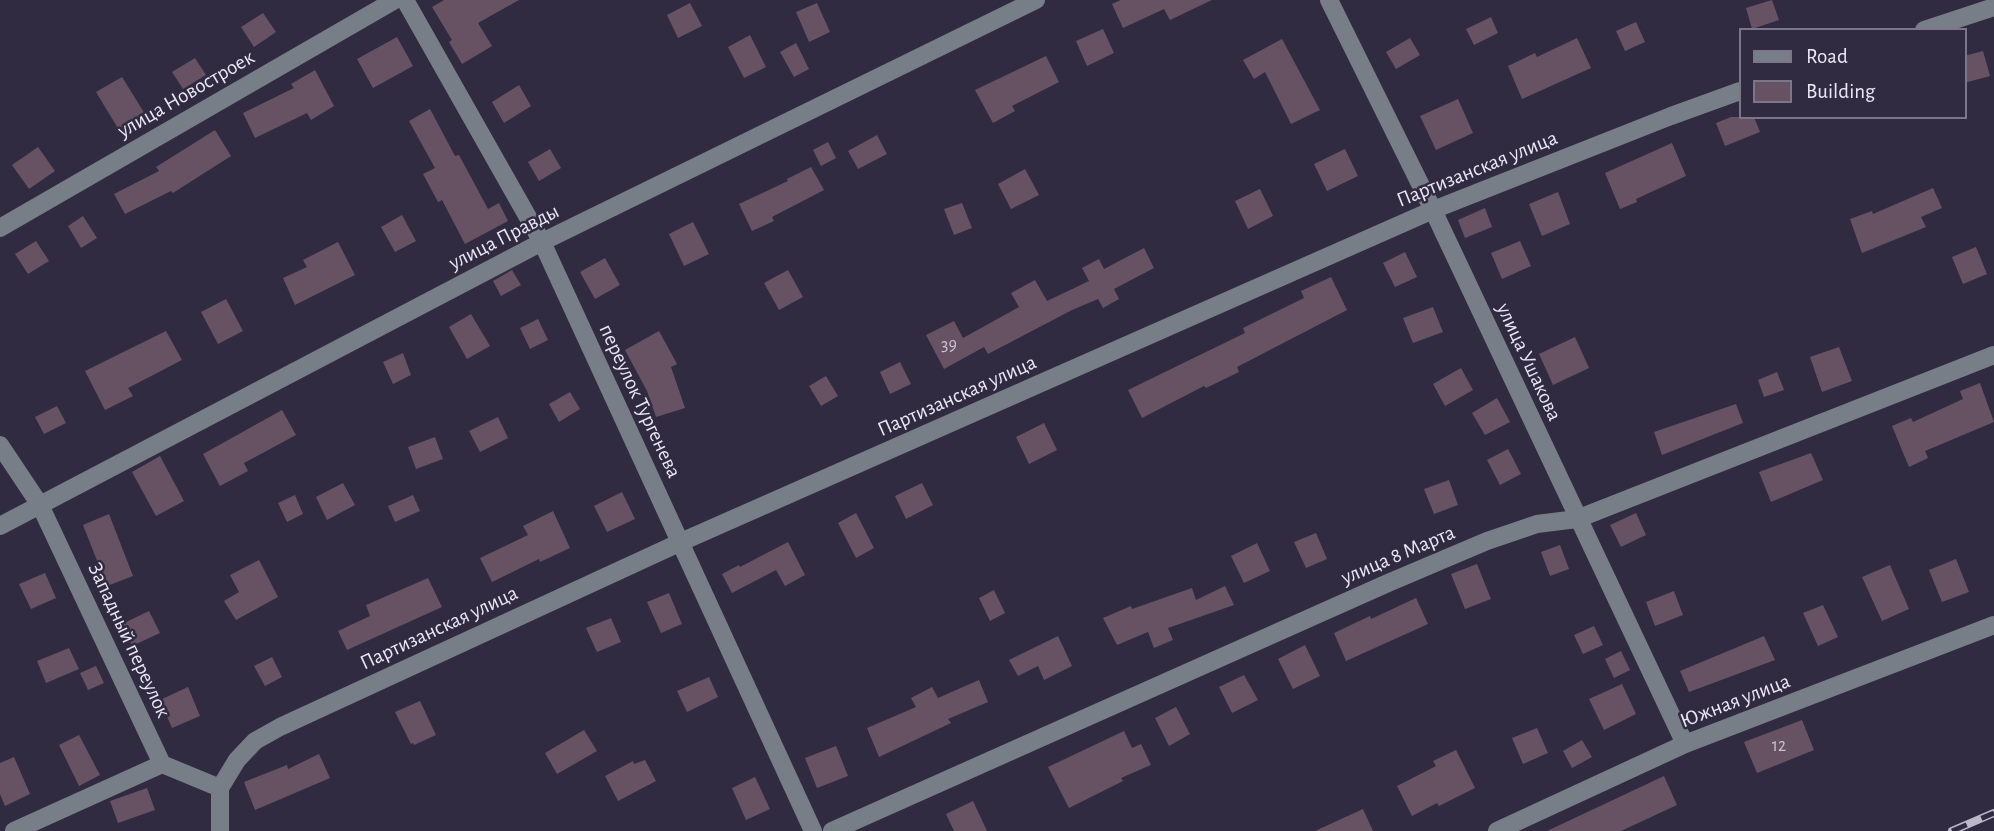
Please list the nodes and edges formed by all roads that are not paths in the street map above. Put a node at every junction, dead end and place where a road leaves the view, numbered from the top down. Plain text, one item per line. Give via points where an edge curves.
1 (395, 0) edge
2 (405, 0) edge
3 (1036, 0) edge
4 (1329, 0) edge
5 (1994, 7) edge
6 (1930, 28) edge
7 (1738, 92) edge
8 (1433, 210) junction
9 (0, 228) edge
10 (542, 242) junction
11 (1994, 355) edge
12 (0, 445) edge
13 (40, 505) junction
14 (1577, 519) junction
15 (0, 526) edge
16 (681, 542) junction
17 (1994, 625) edge
18 (1685, 744) junction
19 (162, 764) junction
20 (220, 788) junction
21 (14, 831) edge
22 (220, 831) edge
23 (813, 831) edge
24 (832, 831) edge
25 (1497, 831) edge

1 - 9 street, улица Новостроек
2 - 10 street, переулок Тургенева
3 - 10 street, улица Правды
4 - 8 street, улица Ушакова
5 - 6 street
7 - 8 street, Партизанская улица
8 - 14 street, улица Ушакова
8 - 16 street, Партизанская улица
10 - 13 street, улица Правды
10 - 16 street, переулок Тургенева
11 - 14 street, улица 8 Марта
12 - 13 street, Западный переулок
13 - 15 street, улица Правды
13 - 19 street, Западный переулок
14 - 18 street, улица Ушакова
14 - 24 street, улица 8 Марта via 1524,528 1388,583
16 - 20 street, Партизанская улица via 279,727 255,741
16 - 23 street, переулок Тургенева
17 - 18 street, Южная улица
18 - 25 street, Южная улица
19 - 20 street
19 - 21 street
20 - 22 street

